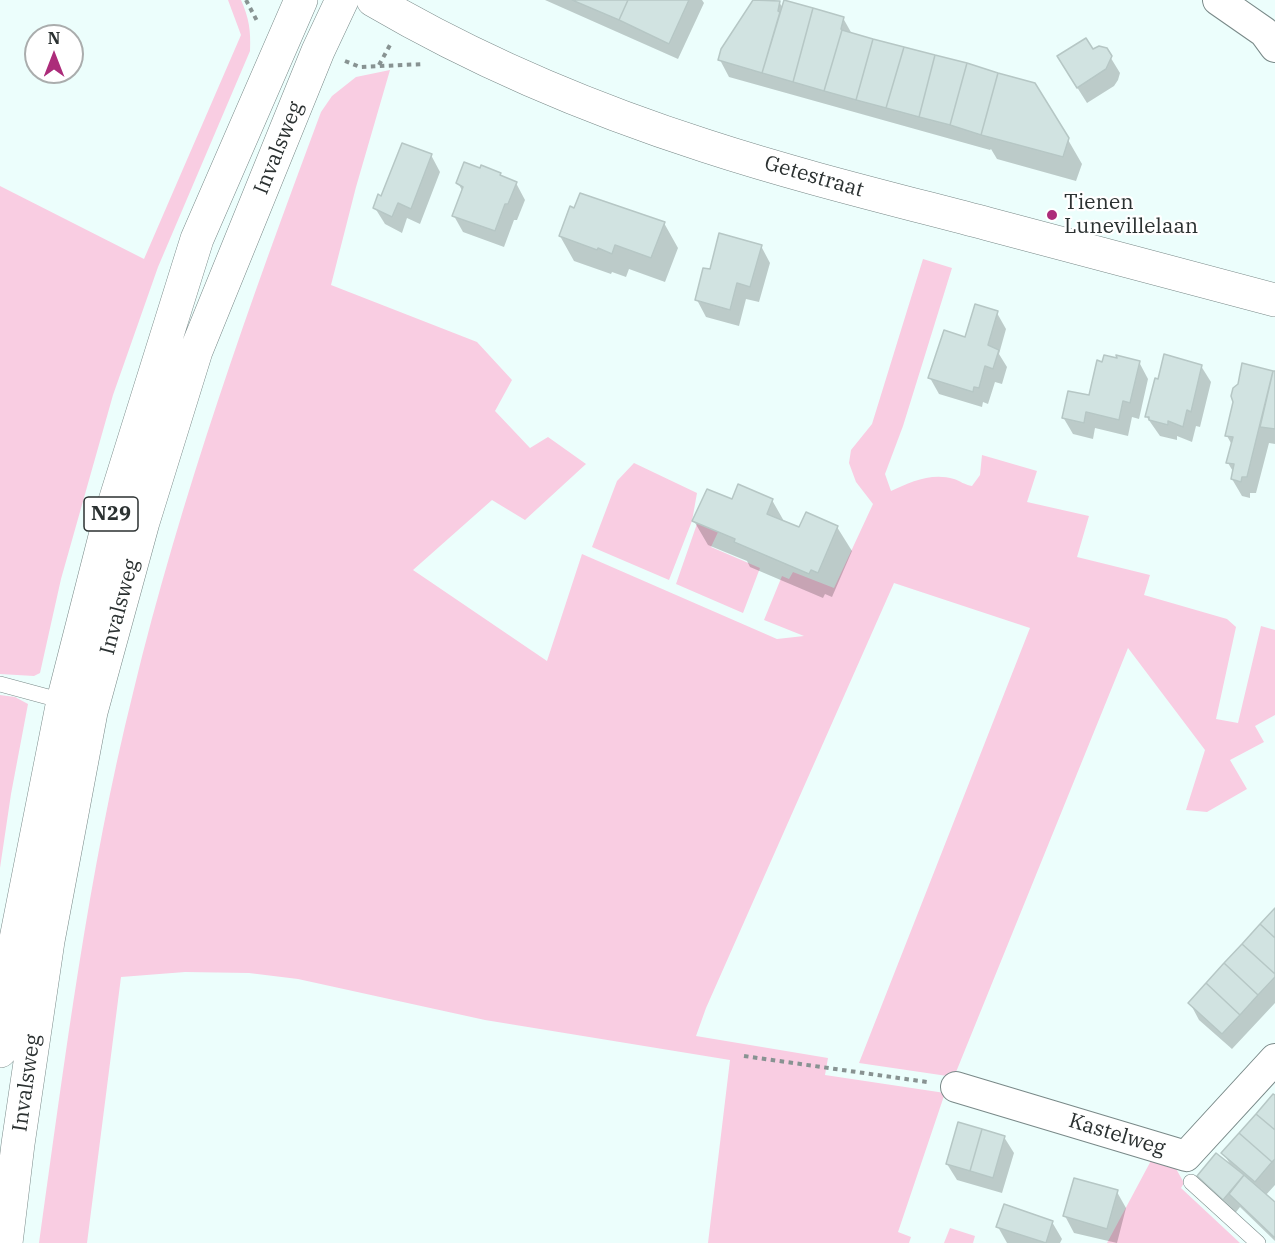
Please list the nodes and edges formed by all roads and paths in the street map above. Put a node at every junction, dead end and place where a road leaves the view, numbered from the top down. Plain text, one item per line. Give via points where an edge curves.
1 (246, 0) edge
2 (301, 0) edge
3 (342, 0) edge
4 (373, 0) edge
5 (1218, 0) edge
6 (285, 35) junction
7 (1275, 47) edge
8 (318, 51) junction
9 (431, 64) dead end
10 (1275, 300) edge
11 (0, 684) edge
12 (63, 701) junction
13 (0, 1052) edge
14 (744, 1056) dead end
15 (1275, 1059) edge
16 (956, 1086) joint
17 (1191, 1182) dead end
18 (6, 1243) edge
19 (1258, 1243) edge

1 - 6 path via 258,23
2 - 6 main road, Invalsweg / N29
3 - 8 main road, Invalsweg / N29
4 - 10 main road, Getestraat via 484,59 608,112 706,146 834,184
5 - 7 street via 1264,32
6 - 12 main road, Invalsweg / N29 via 197,238 110,517
8 - 9 path via 360,67
8 - 18 main road, Invalsweg / N29 via 196,351 142,522 91,712 48,941
11 - 12 lane
12 - 13 main road, Invalsweg / N29 via 16,939
14 - 16 path
15 - 16 street, Kastelweg via 1186,1156
17 - 19 lane

